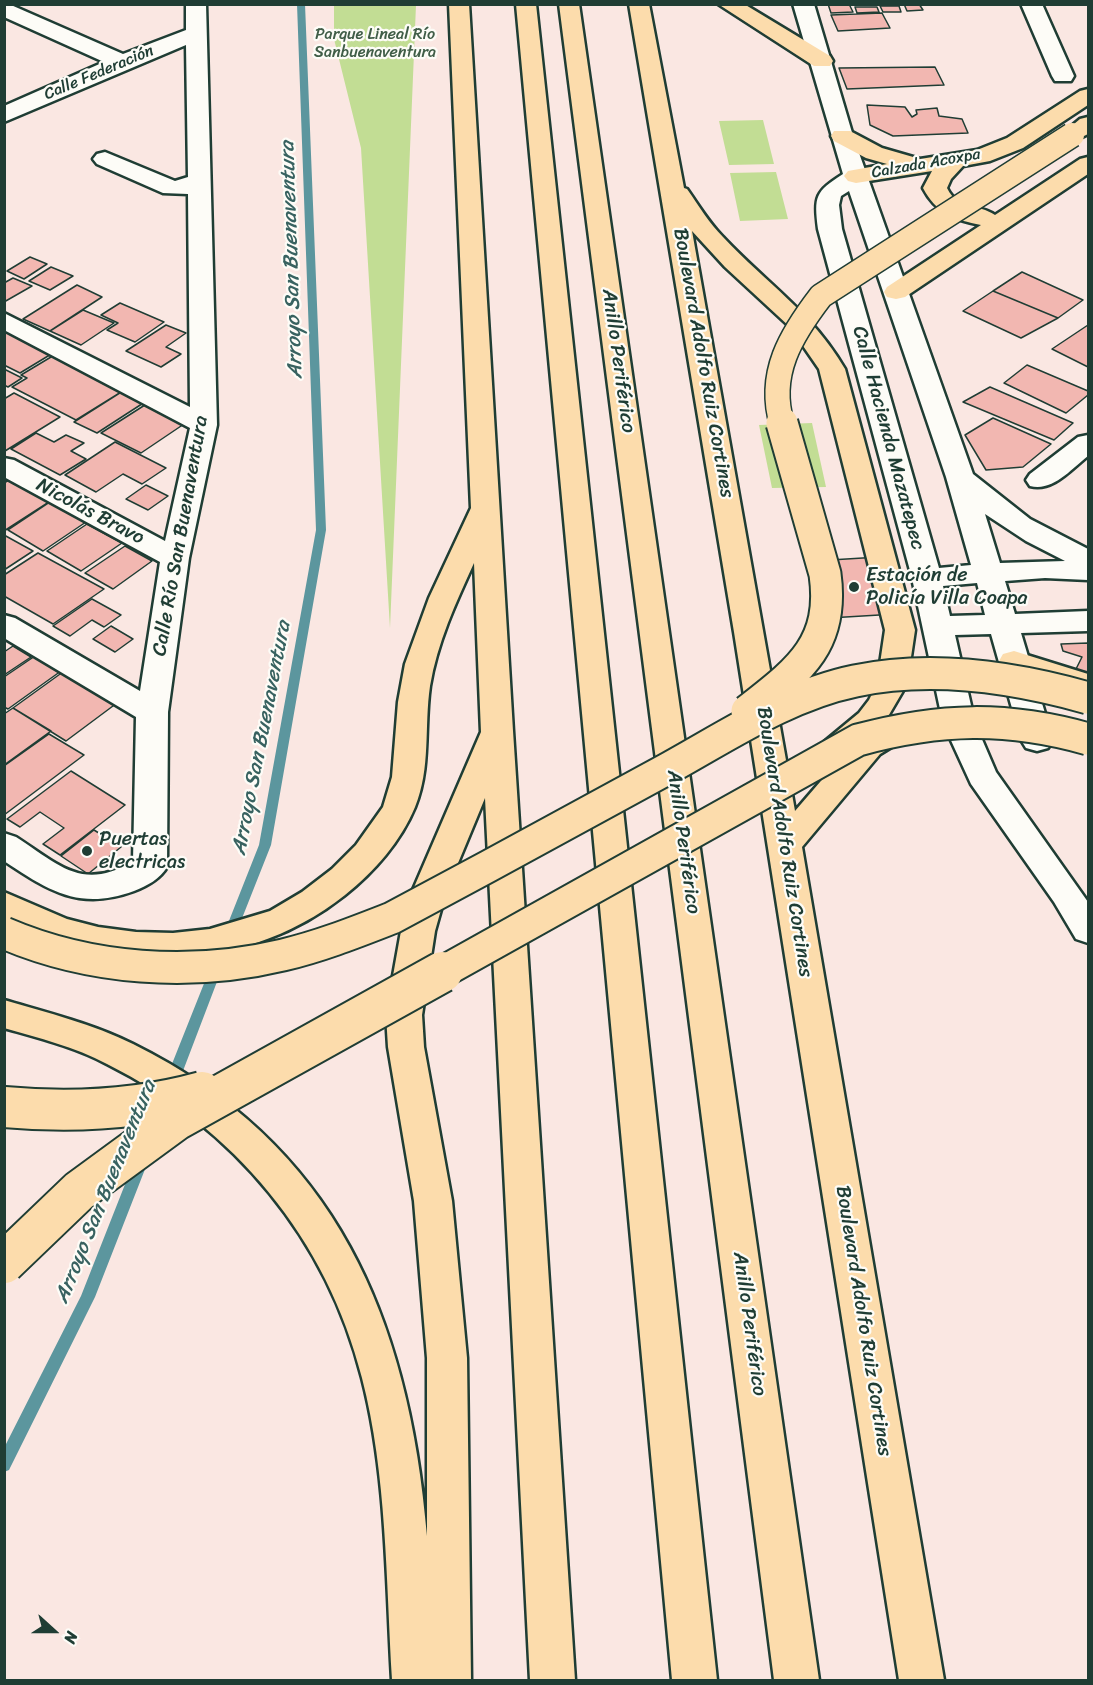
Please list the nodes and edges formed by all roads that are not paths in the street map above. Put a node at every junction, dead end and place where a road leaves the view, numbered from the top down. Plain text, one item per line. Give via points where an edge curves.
1 (196, 4) edge
2 (459, 4) edge
3 (526, 4) edge
4 (569, 4) edge
5 (639, 4) edge
6 (728, 4) edge
7 (803, 4) edge
8 (1031, 4) edge
9 (4, 9) edge
10 (195, 34) junction
11 (822, 61) junction
12 (122, 62) junction
13 (1063, 76) dead end
14 (1089, 96) edge
15 (9, 109) edge
16 (1081, 129) edge
17 (842, 136) junction
18 (981, 156) junction
19 (105, 159) dead end
20 (668, 161) junction
21 (954, 162) junction
22 (1089, 164) edge
23 (929, 166) junction
24 (856, 176) junction
25 (200, 180) junction
26 (1049, 191) junction
27 (1008, 218) junction
28 (896, 292) junction
29 (4, 320) edge
30 (204, 425) junction
31 (1089, 443) edge
32 (4, 466) edge
33 (960, 477) junction
34 (1041, 480) dead end
35 (485, 507) junction
36 (175, 558) junction
37 (1089, 560) edge
38 (1089, 571) edge
39 (987, 574) junction
40 (927, 578) junction
41 (1089, 621) edge
42 (4, 625) edge
43 (1003, 625) junction
44 (939, 626) junction
45 (1014, 661) junction
46 (1089, 685) edge
47 (1089, 698) edge
48 (152, 712) junction
49 (959, 723) junction
50 (497, 731) junction
51 (1089, 739) edge
52 (1037, 740) junction
53 (830, 753) junction
54 (1089, 755) edge
55 (682, 762) junction
56 (4, 845) edge
57 (784, 845) junction
58 (4, 904) edge
59 (1089, 930) edge
60 (4, 933) edge
61 (4, 1014) edge
62 (269, 1070) junction
63 (4, 1107) edge
64 (4, 1263) edge
65 (415, 1680) edge
66 (449, 1680) edge
67 (553, 1680) edge
68 (695, 1680) edge
69 (797, 1680) edge
70 (922, 1680) edge

1 - 10 street, Calle Río San Buenaventura
2 - 35 main road
3 - 68 main road
4 - 69 main road, Anillo Periférico
5 - 20 main road, Boulevard Adolfo Ruiz Cortines
6 - 11 main road
7 - 11 street
8 - 13 street
9 - 12 street
10 - 12 street, Calle Federación
10 - 25 street, Calle Río San Buenaventura
11 - 17 street
12 - 15 street, Calle Federación
14 - 18 main road, Calzada Acoxpa via 1015,143
16 - 55 main road, bridge via 841,280 821,296 796,328 780,366 777,407 830,593 826,628 796,670
17 - 23 main road via 874,153
17 - 24 street
18 - 21 main road, Calzada Acoxpa
18 - 26 main road via 974,167 980,180 988,185 1018,194
19 - 25 street via 171,188
20 - 53 main road, bridge via 672,179 690,214 802,324 832,369 900,630 892,684 883,702 870,721
20 - 57 main road, Boulevard Adolfo Ruiz Cortines
21 - 23 main road, Calzada Acoxpa
21 - 27 main road via 940,176 935,188 939,198 951,209 970,216
22 - 26 main road
23 - 24 main road, Calzada Acoxpa
24 - 28 street
24 - 40 street, Calle Hacienda Mazatepec via 830,193 830,229
25 - 30 street, Calle Río San Buenaventura
26 - 27 main road
27 - 28 main road
28 - 33 street
29 - 30 street
30 - 36 street, Calle Río San Buenaventura
31 - 34 street
32 - 36 street, Nicolás Bravo
33 - 37 street via 1004,516 1032,534
33 - 39 street
35 - 50 main road
35 - 58 main road via 428,638 421,663 415,686 413,748 406,790 383,837 333,887 266,927 205,943 152,946 103,941 61,930
36 - 48 street, Calle Río San Buenaventura
38 - 39 street via 1045,569
39 - 40 street
39 - 43 street
40 - 44 street, Calle Hacienda Mazatepec
41 - 43 street
42 - 48 street
43 - 44 street
43 - 45 street
44 - 49 street, Calle Hacienda Mazatepec
45 - 46 main road
45 - 49 street via 981,685
45 - 52 street
47 - 55 main road, bridge via 993,681 881,676 817,691
48 - 56 street, Calle Río San Buenaventura via 150,867 107,890 82,888 56,878
49 - 52 main road
49 - 57 main road via 897,731 869,746
49 - 59 street, Calle Hacienda Mazatepec via 982,776
50 - 66 main road via 429,892 404,1015 432,1201 447,1358
50 - 67 main road
51 - 53 main road, bridge via 1014,722 952,720 889,730
52 - 54 main road
53 - 62 main road, bridge
55 - 60 main road, bridge via 392,918 333,941 265,959 199,965 125,965 89,961
57 - 70 main road, Boulevard Adolfo Ruiz Cortines
61 - 65 main road, bridge via 80,1036 119,1053 209,1108 260,1153 320,1226 341,1264 370,1334 395,1441
62 - 63 main road, bridge via 180,1100 49,1112
62 - 64 main road, bridge via 176,1120 127,1154 79,1191

